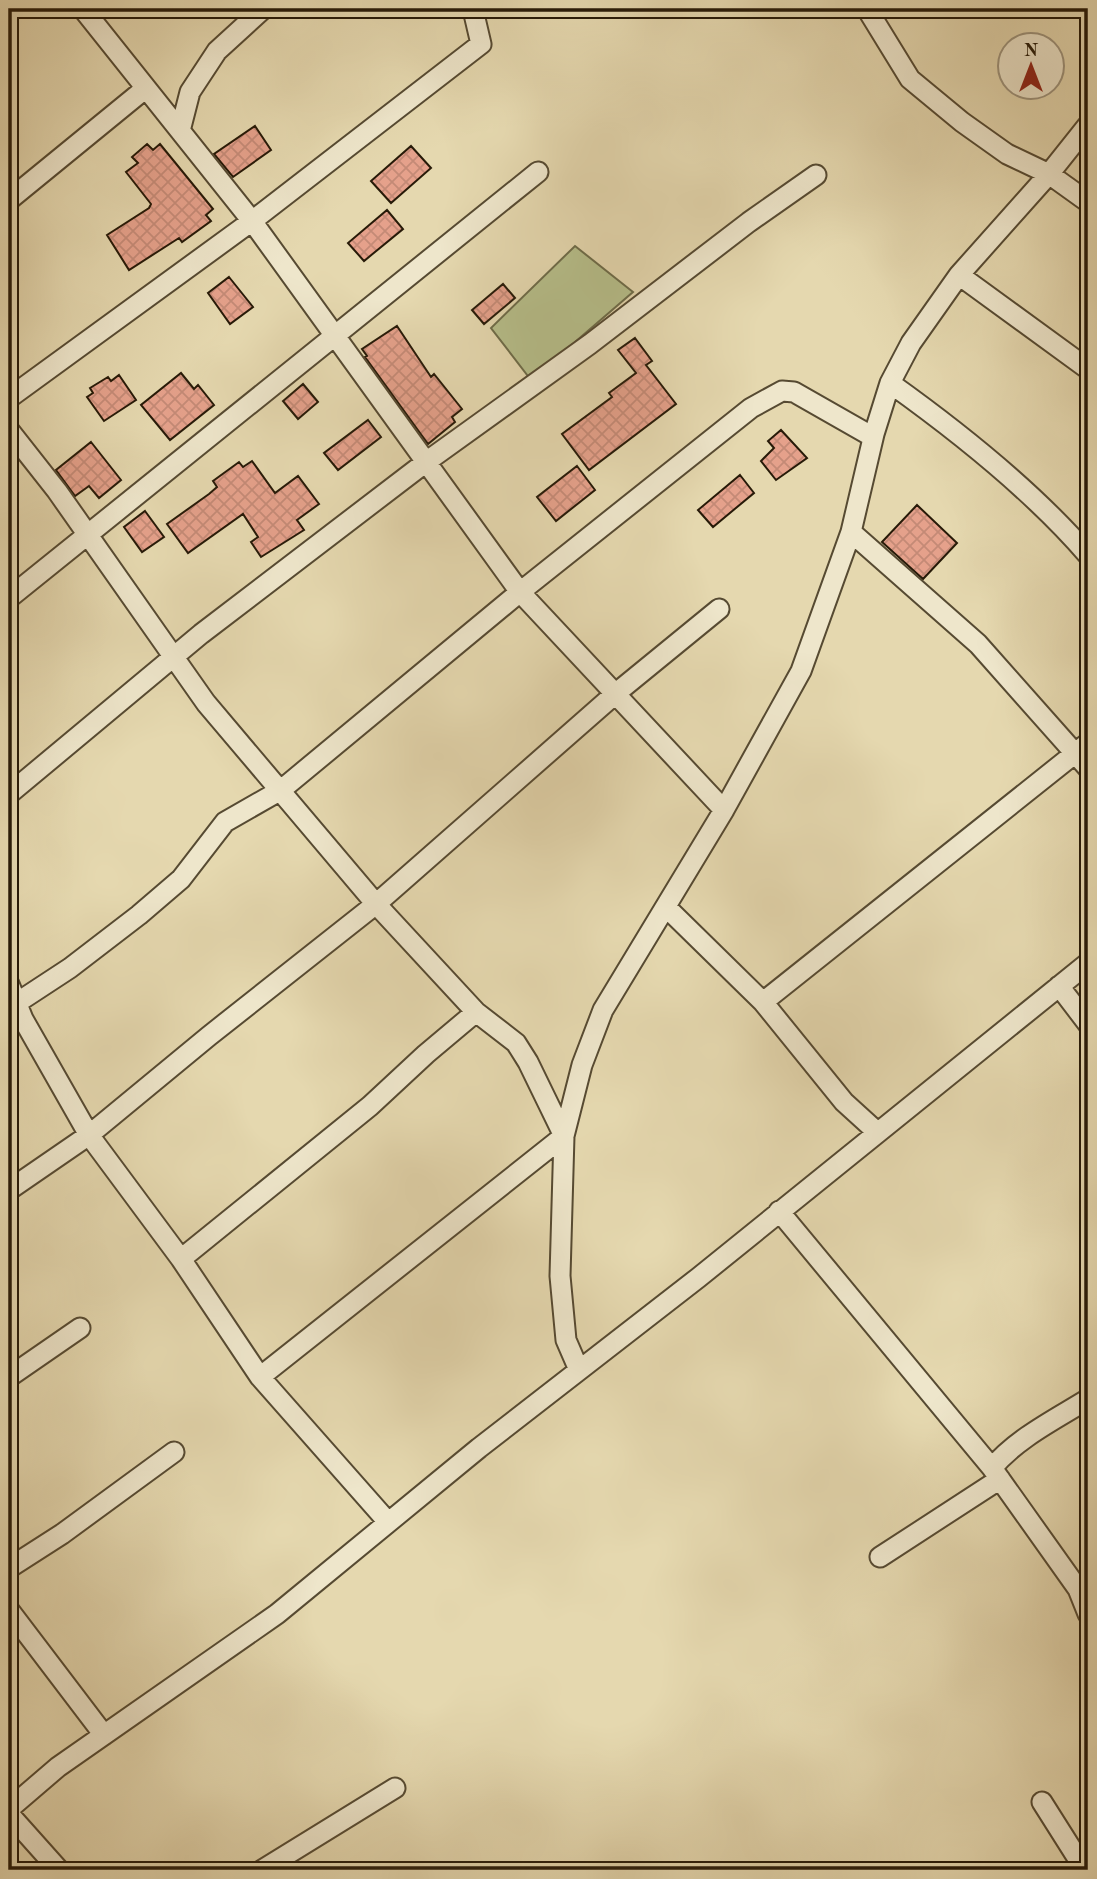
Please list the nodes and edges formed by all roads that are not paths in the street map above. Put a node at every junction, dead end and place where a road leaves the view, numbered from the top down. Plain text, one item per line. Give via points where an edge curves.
1 (83, 9) edge
2 (263, 9) edge
3 (471, 9) edge
4 (867, 9) edge
5 (146, 88) junction
6 (1088, 125) edge
7 (180, 131) junction
8 (538, 173) dead end
9 (1049, 174) junction
10 (816, 176) dead end
11 (9, 200) edge
12 (1088, 202) edge
13 (252, 221) junction
14 (959, 275) junction
15 (336, 337) junction
16 (1088, 369) edge
17 (890, 383) junction
18 (9, 398) edge
19 (9, 430) edge
20 (873, 437) junction
21 (426, 462) junction
22 (851, 532) junction
23 (87, 534) junction
24 (1088, 555) edge
25 (520, 592) junction
26 (9, 598) edge
27 (719, 609) dead end
28 (172, 658) junction
29 (615, 694) junction
30 (1084, 755) edge
31 (281, 790) junction
32 (9, 794) edge
33 (724, 810) junction
34 (376, 904) junction
35 (666, 907) junction
36 (1088, 963) edge
37 (1059, 986) junction
38 (11, 998) edge
39 (763, 1002) junction
40 (476, 1012) junction
41 (1088, 1024) edge
42 (877, 1132) junction
43 (89, 1135) junction
44 (564, 1136) junction
45 (9, 1189) edge
46 (779, 1211) junction
47 (181, 1259) junction
48 (80, 1328) dead end
49 (579, 1370) junction
50 (9, 1377) edge
51 (260, 1377) junction
52 (1088, 1399) edge
53 (174, 1452) dead end
54 (996, 1474) junction
55 (388, 1522) junction
56 (880, 1557) dead end
57 (9, 1568) edge
58 (1083, 1586) edge
59 (9, 1610) edge
60 (1088, 1614) edge
61 (104, 1735) junction
62 (395, 1788) dead end
63 (1042, 1802) dead end
64 (9, 1809) edge
65 (9, 1815) edge
66 (59, 1870) edge
67 (262, 1870) edge
68 (1084, 1870) edge

1 - 5 street
2 - 7 street via 217,51 190,92
3 - 13 street via 481,44
4 - 9 street via 909,79 1007,154
5 - 7 street
5 - 11 street
6 - 9 street
7 - 13 street
8 - 15 street
9 - 12 street
9 - 14 street
10 - 21 street
13 - 15 street
13 - 18 street
14 - 16 street
14 - 17 street via 911,343
15 - 21 street
15 - 23 street
17 - 20 street
17 - 24 street via 993,463
19 - 23 street
20 - 22 street
20 - 25 street via 812,400 782,391 751,408
21 - 25 street
21 - 28 street
22 - 30 street via 978,644
22 - 33 street via 801,671
23 - 26 street
23 - 28 street
25 - 29 street
25 - 31 street
27 - 29 street
28 - 31 street
28 - 32 street
29 - 33 street
29 - 34 street
30 - 39 street
31 - 34 street
31 - 38 street via 225,822 181,879 106,941
33 - 35 street
34 - 40 street
34 - 43 street
35 - 39 street
35 - 44 street via 603,1010 582,1065
36 - 37 street
37 - 41 street
37 - 42 street
38 - 43 street
39 - 42 street via 844,1102
40 - 44 street via 516,1043
40 - 47 street via 370,1106
42 - 46 street
43 - 45 street
43 - 47 street
44 - 49 street via 561,1276 566,1340
44 - 51 street
46 - 49 street
46 - 54 street
47 - 51 street
48 - 50 street
49 - 55 street
51 - 55 street
52 - 54 street via 1002,1457
53 - 57 street
54 - 56 street
54 - 58 street
55 - 61 street via 277,1614
58 - 60 street
59 - 61 street
61 - 64 street
62 - 67 street
63 - 68 street
65 - 66 street

